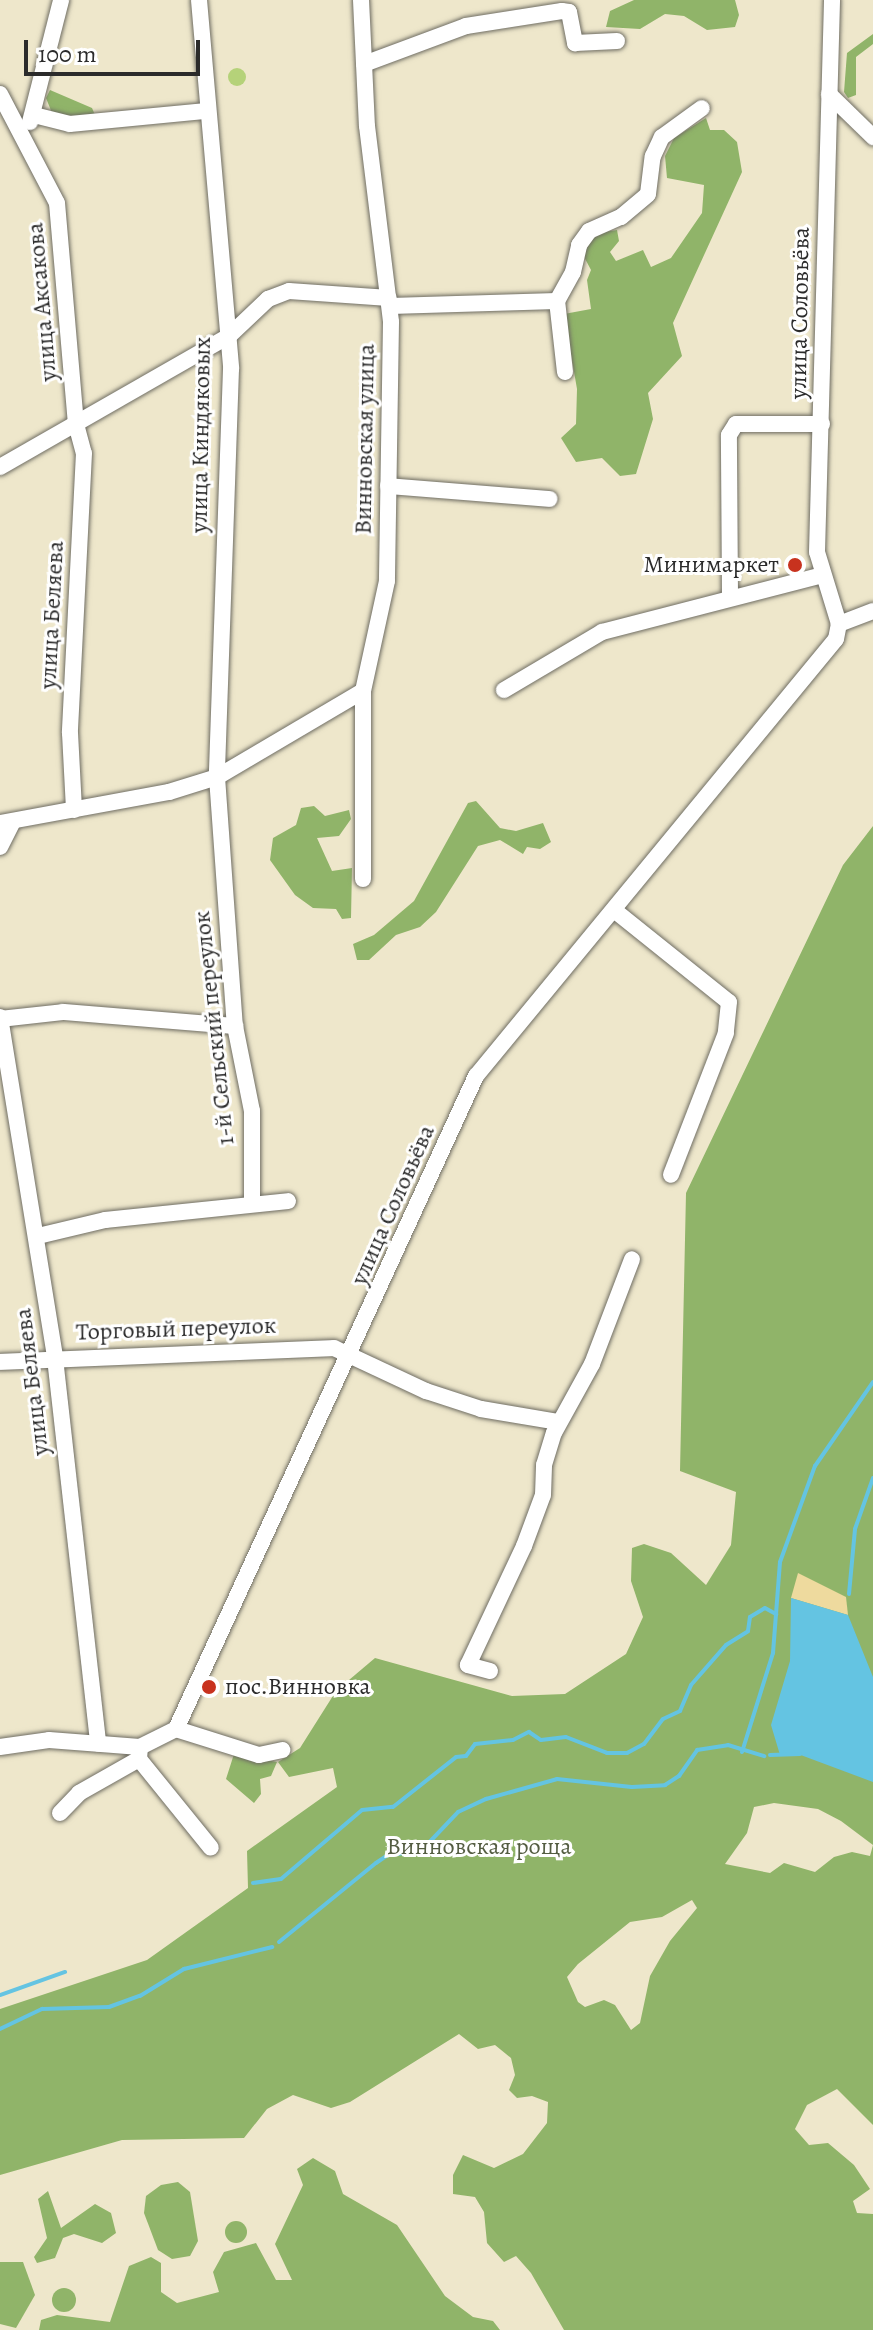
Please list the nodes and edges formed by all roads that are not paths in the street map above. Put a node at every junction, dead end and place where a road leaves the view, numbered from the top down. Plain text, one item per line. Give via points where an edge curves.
1 (61, 0) edge
2 (199, 0) edge
3 (361, 0) edge
4 (832, 0) edge
5 (617, 41) dead end
6 (364, 64) junction
7 (0, 94) edge
8 (829, 94) junction
9 (702, 108) dead end
10 (206, 111) junction
11 (34, 115) junction
12 (24, 134) junction
13 (873, 137) edge
14 (557, 301) junction
15 (389, 302) junction
16 (229, 336) junction
17 (565, 372) dead end
18 (76, 424) junction
19 (822, 424) junction
20 (0, 467) edge
21 (388, 486) junction
22 (549, 499) dead end
23 (822, 575) junction
24 (730, 595) junction
25 (873, 611) edge
26 (839, 624) junction
27 (504, 690) dead end
28 (363, 691) junction
29 (217, 777) junction
30 (74, 810) junction
31 (6, 823) edge
32 (0, 847) edge
33 (363, 879) dead end
34 (614, 910) junction
35 (0, 1018) edge
36 (235, 1026) junction
37 (671, 1175) dead end
38 (252, 1201) junction
39 (288, 1201) dead end
40 (38, 1236) junction
41 (632, 1259) dead end
42 (352, 1356) junction
43 (55, 1358) junction
44 (0, 1362) edge
45 (559, 1422) junction
46 (490, 1671) dead end
47 (176, 1729) junction
48 (98, 1744) junction
49 (0, 1747) edge
50 (282, 1750) dead end
51 (140, 1753) junction
52 (60, 1813) dead end
53 (211, 1848) dead end

1 - 11 street
2 - 10 street, улица Киндяковых
3 - 6 street, Винновская улица
4 - 8 street, улица Соловьёва
5 - 6 street via 575,43 569,12 562,11 466,26
6 - 15 street, Винновская улица
7 - 12 street, улица Аксакова
8 - 13 street
8 - 19 street, улица Соловьёва
9 - 14 street via 662,137 653,156 648,194 621,217 589,231
10 - 11 street via 70,124
10 - 16 street, улица Киндяковых
11 - 12 street
12 - 18 street, улица Аксакова via 57,203
14 - 15 street
14 - 17 street
15 - 16 street via 289,291 268,299
15 - 21 street, Винновская улица
16 - 18 street
16 - 29 street, улица Киндяковых
18 - 20 street
18 - 30 street, улица Беляева via 84,453 69,763
19 - 23 street, улица Соловьёва via 817,552
19 - 24 street via 736,424 729,435
21 - 22 street
21 - 28 street, Винновская улица via 387,581
23 - 24 street
23 - 26 street, улица Соловьёва
24 - 27 street via 602,632
25 - 26 street
26 - 34 street, улица Соловьёва via 836,639 817,667
28 - 29 street
28 - 33 street, Винновская улица
29 - 30 street
29 - 36 street, 1-й Сельский переулок
30 - 31 street
31 - 32 street
34 - 37 street via 729,1002 726,1033
34 - 42 street, улица Соловьёва via 476,1076
35 - 36 street via 63,1012
35 - 40 street, улица Беляева
36 - 38 street, 1-й Сельский переулок via 252,1111
38 - 39 street
38 - 40 street via 105,1220
40 - 43 street, улица Беляева
41 - 45 street via 592,1364
42 - 43 street, Торговый переулок via 334,1348 305,1348
42 - 45 street, Торговый переулок via 426,1391 481,1409
42 - 47 street, улица Соловьёва
43 - 44 street, Торговый переулок
43 - 48 street, улица Беляева
45 - 46 street via 544,1465 543,1495 524,1546 468,1665
47 - 50 street via 246,1752
47 - 51 street
48 - 49 street via 49,1740
48 - 51 street
51 - 52 street via 79,1793
51 - 53 street

